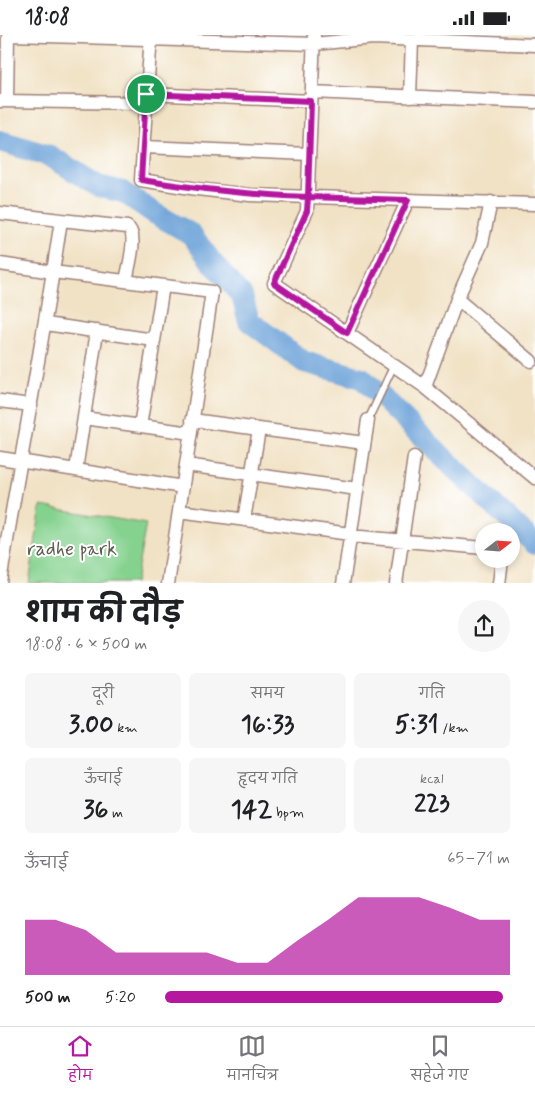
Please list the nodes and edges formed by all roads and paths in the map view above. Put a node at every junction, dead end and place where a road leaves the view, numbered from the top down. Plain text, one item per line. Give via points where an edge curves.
1 (8, 35) edge
2 (13, 35) edge
3 (150, 37) edge
4 (203, 38) edge
5 (314, 40) edge
6 (412, 40) junction
7 (535, 45) edge
8 (311, 97) junction
9 (410, 97) junction
10 (146, 99) junction
11 (3, 101) edge
12 (535, 102) edge
13 (144, 147) junction
14 (309, 154) junction
15 (308, 197) junction
16 (408, 200) junction
17 (491, 202) junction
18 (535, 204) edge
19 (0, 213) edge
20 (61, 220) junction
21 (0, 264) edge
22 (54, 272) junction
23 (126, 281) junction
24 (163, 286) junction
25 (457, 299) junction
26 (46, 324) junction
27 (97, 331) junction
28 (347, 333) junction
29 (154, 340) junction
30 (534, 358) edge
31 (394, 365) junction
32 (425, 387) junction
33 (0, 401) edge
34 (31, 405) junction
35 (84, 418) junction
36 (368, 420) joint
37 (140, 426) junction
38 (191, 427) junction
39 (258, 429) junction
40 (364, 443) junction
41 (414, 457) dead end
42 (0, 458) edge
43 (20, 461) junction
44 (186, 465) junction
45 (76, 470) junction
46 (251, 474) junction
47 (535, 478) edge
48 (183, 487) junction
49 (358, 489) junction
50 (179, 511) junction
51 (244, 520) junction
52 (350, 535) junction
53 (402, 541) junction
54 (475, 547) edge
55 (501, 568) edge
56 (0, 582) edge
57 (168, 583) edge
58 (343, 583) edge
59 (396, 583) edge
60 (499, 583) edge

1 - 11 street
2 - 3 street
3 - 4 street
3 - 10 street
4 - 5 street
5 - 6 street
5 - 8 street
6 - 7 street
6 - 9 street
8 - 9 street
8 - 10 street
8 - 14 street
9 - 12 street
10 - 11 street
10 - 13 street
13 - 14 street
13 - 15 street via 141,180 250,195
14 - 15 street
15 - 16 street
15 - 28 street via 307,211 274,283
16 - 17 street
16 - 28 street
17 - 18 street
17 - 25 street via 482,243
19 - 20 street
20 - 22 street
20 - 23 street via 130,229 133,237
21 - 22 street
22 - 23 street
22 - 26 street
23 - 24 street
24 - 29 street
24 - 38 street via 212,292
25 - 30 street
25 - 32 street
26 - 27 street
26 - 34 street
27 - 29 street
27 - 35 street
28 - 31 street
29 - 37 street
31 - 32 street
31 - 36 lane
32 - 47 street
33 - 34 street
34 - 43 street
35 - 37 street
35 - 45 street
36 - 40 street
37 - 38 street
38 - 39 street
38 - 44 street
39 - 40 street
39 - 46 street
40 - 49 street
41 - 53 street
42 - 43 street
43 - 45 street
43 - 56 street
44 - 46 street
44 - 48 street
45 - 48 street
46 - 49 street
46 - 51 street
48 - 50 street
49 - 52 street
50 - 51 street
50 - 57 street
51 - 52 street
52 - 53 street
52 - 58 street
53 - 54 street
53 - 59 street
55 - 60 street

